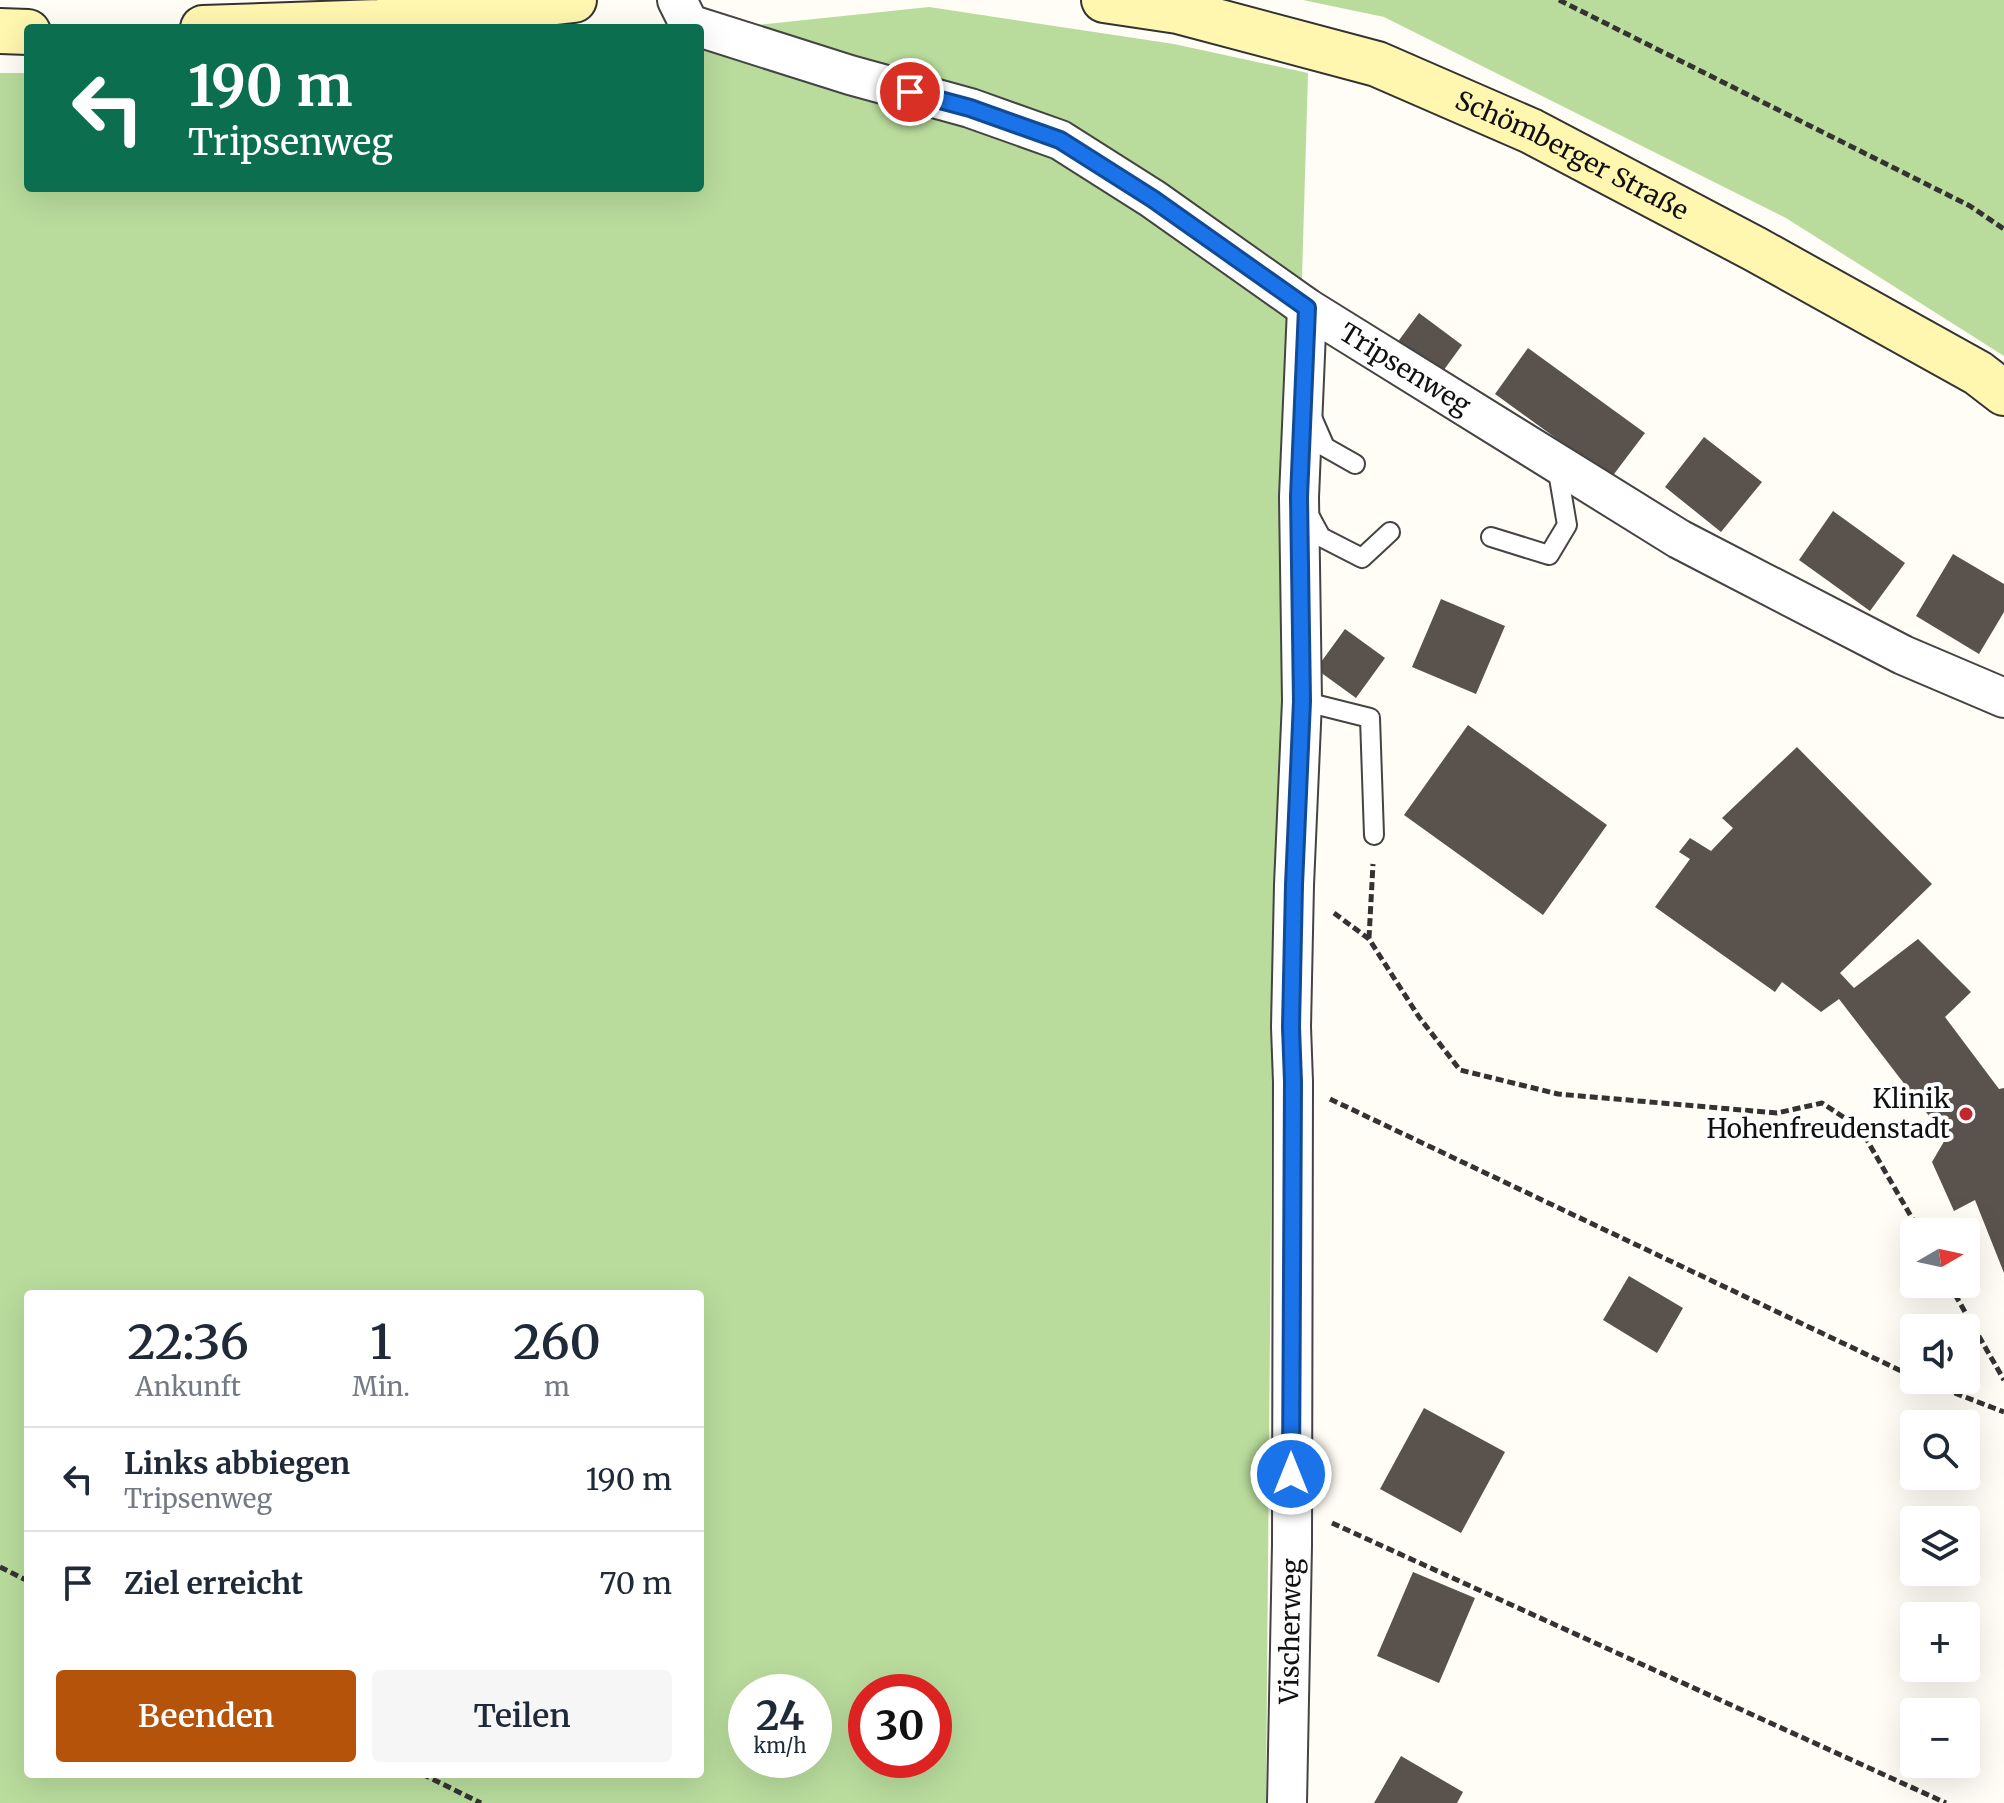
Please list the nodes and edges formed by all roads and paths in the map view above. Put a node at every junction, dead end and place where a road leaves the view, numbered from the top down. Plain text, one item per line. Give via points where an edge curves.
1 (574, 0) edge
2 (677, 0) edge
3 (1104, 0) edge
4 (1559, 0) edge
5 (320, 24) edge
6 (689, 24) edge
7 (704, 29) edge
8 (0, 31) edge
9 (24, 32) edge
10 (2004, 229) edge
11 (1307, 308) junction
12 (2004, 393) edge
13 (1304, 398) junction
14 (1557, 463) junction
15 (1355, 464) dead end
16 (1299, 497) junction
17 (1390, 532) dead end
18 (1491, 537) dead end
19 (2004, 698) edge
20 (1302, 701) junction
21 (1374, 835) joint
22 (1294, 885) junction
23 (1369, 939) junction
24 (1293, 1082) junction
25 (1912, 1218) edge
26 (1957, 1298) edge
27 (1900, 1370) edge
28 (2004, 1380) edge
29 (1957, 1394) edge
30 (2004, 1412) edge
31 (1291, 1504) junction
32 (0, 1567) edge
33 (24, 1579) edge
34 (430, 1778) edge
35 (481, 1803) edge
36 (1287, 1803) edge
37 (1946, 1803) edge

1 - 5 main road
2 - 6 street, Tripsenweg
3 - 12 main road, Schömberger Straße via 1178,11 1377,64 1531,131 1783,264 1978,373
4 - 10 path via 1970,206
7 - 11 street, Tripsenweg via 1060,140
8 - 9 main road
11 - 13 street, Vischerweg
11 - 14 street, Tripsenweg
13 - 15 lane via 1325,447
13 - 16 street, Vischerweg
14 - 18 lane via 1567,525 1549,555
14 - 19 street, Tripsenweg via 1693,546 1903,655
16 - 17 lane via 1321,537 1362,558
16 - 20 street, Vischerweg
20 - 21 lane via 1370,718
20 - 22 street, Vischerweg
21 - 23 path
22 - 23 path
22 - 24 street, Vischerweg
23 - 25 path via 1460,1070 1558,1094 1777,1113 1822,1103 1860,1128
24 - 27 path
24 - 31 street, Vischerweg
26 - 28 path
29 - 30 path
31 - 36 street, Vischerweg
31 - 37 path
32 - 33 path
34 - 35 path

